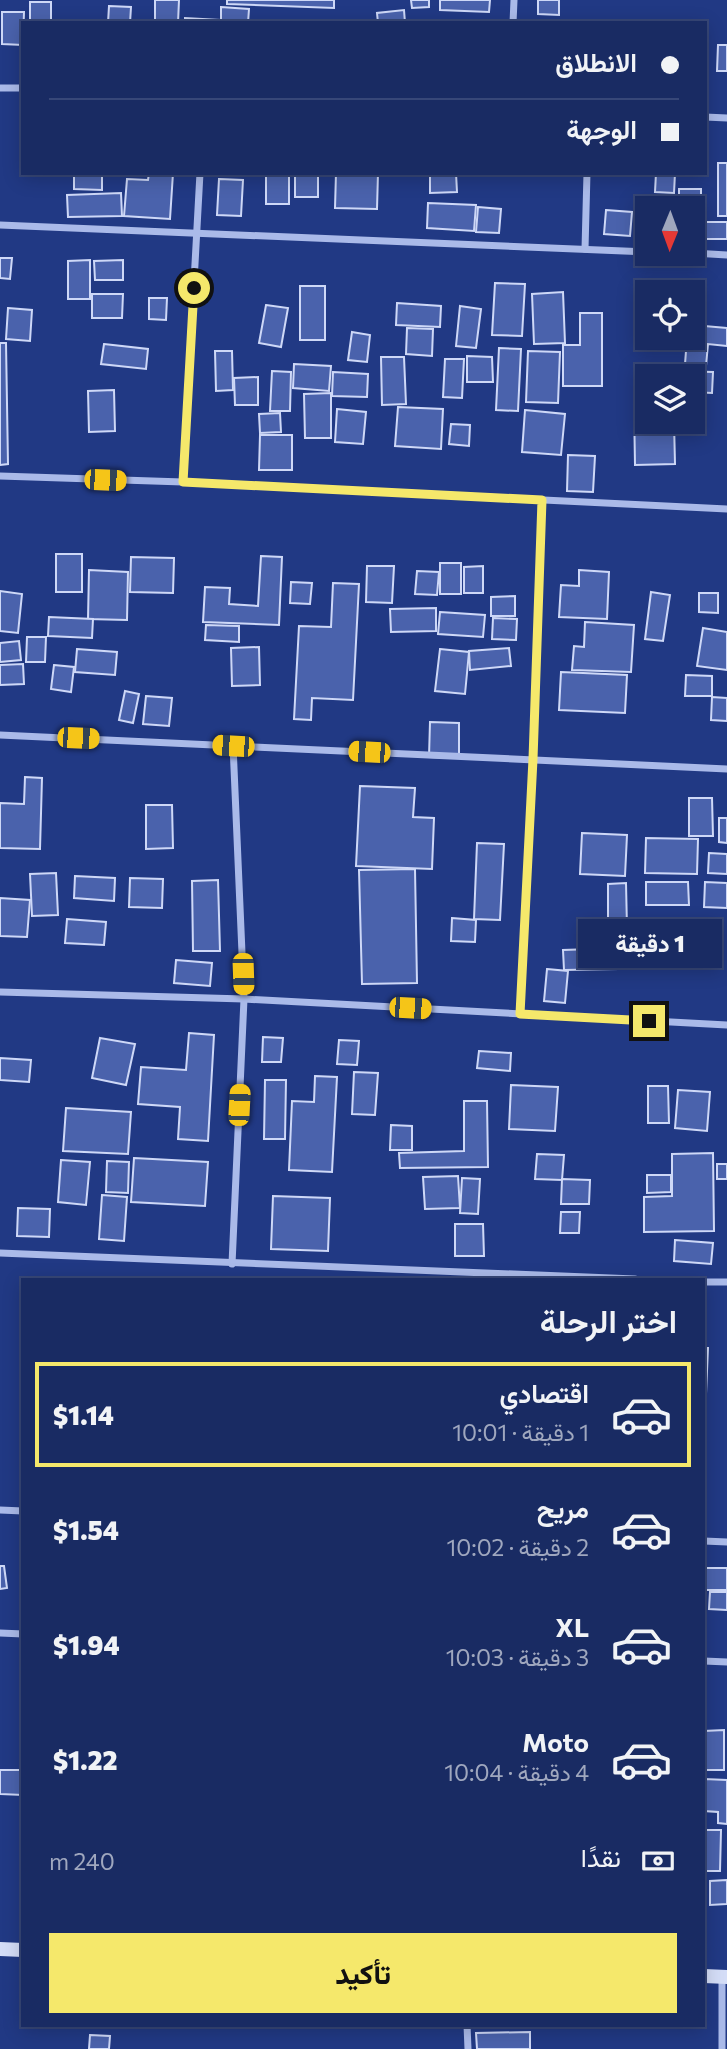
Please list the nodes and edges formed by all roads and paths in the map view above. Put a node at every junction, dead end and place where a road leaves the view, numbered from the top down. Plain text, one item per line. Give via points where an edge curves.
1 (514, 0) edge
2 (513, 21) edge
3 (0, 88) edge
4 (21, 88) edge
5 (707, 117) edge
6 (727, 118) edge
7 (200, 175) edge
8 (587, 175) edge
9 (0, 225) edge
10 (197, 233) junction
11 (585, 249) junction
12 (635, 251) edge
13 (705, 254) edge
14 (727, 255) edge
15 (0, 476) edge
16 (183, 482) junction
17 (542, 500) junction
18 (727, 509) edge
19 (0, 735) edge
20 (233, 746) junction
21 (533, 759) junction
22 (727, 769) edge
23 (0, 992) edge
24 (244, 999) junction
25 (520, 1014) junction
26 (727, 1025) edge
27 (0, 1253) edge
28 (232, 1264) junction
29 (458, 1276) edge
30 (576, 1278) edge
31 (705, 1282) edge
32 (727, 1282) edge
33 (0, 1510) edge
34 (21, 1511) edge
35 (705, 1541) edge
36 (727, 1542) edge
37 (0, 1633) edge
38 (21, 1634) edge
39 (705, 1661) edge
40 (727, 1662) edge
41 (0, 1949) edge
42 (21, 1950) edge
43 (705, 1976) edge
44 (724, 1977) edge
45 (467, 2027) edge
46 (468, 2049) edge
47 (722, 2049) edge

1 - 2 street
3 - 4 street
5 - 6 street
7 - 10 street
8 - 11 street
9 - 10 street
10 - 11 street
10 - 16 street
11 - 12 street
13 - 14 street
15 - 16 street
16 - 17 street
17 - 18 street
17 - 21 street
19 - 20 street
20 - 21 street
20 - 24 street
21 - 22 street
21 - 25 street
23 - 24 street
24 - 25 street
24 - 28 street
25 - 26 street
27 - 28 street
28 - 29 street
29 - 30 street
31 - 32 street
33 - 34 street
35 - 36 street
37 - 38 street
39 - 40 street
41 - 42 street
43 - 44 street
44 - 47 street
45 - 46 street

